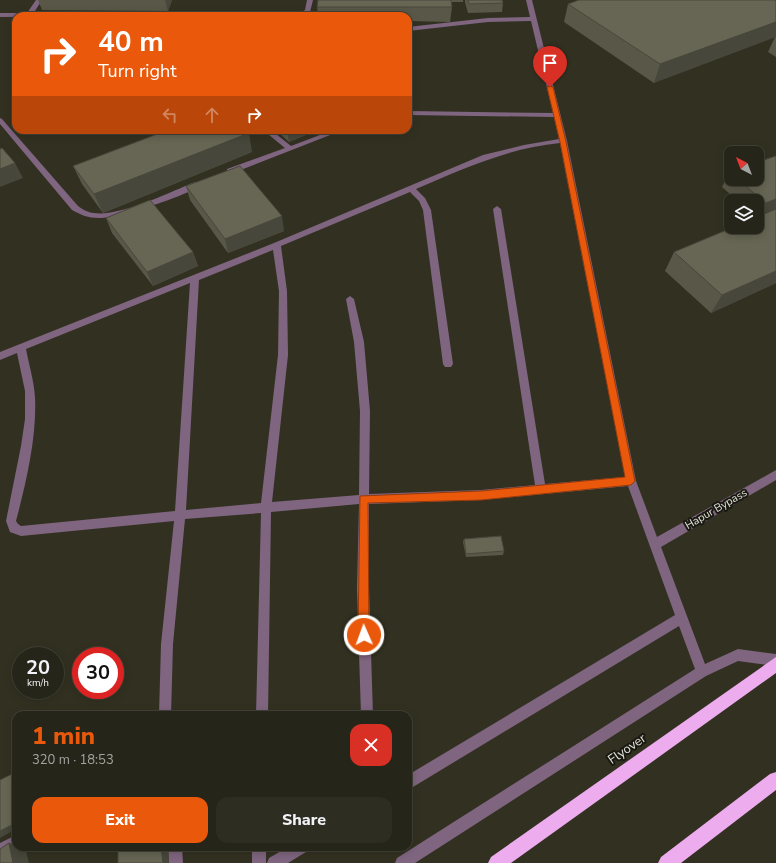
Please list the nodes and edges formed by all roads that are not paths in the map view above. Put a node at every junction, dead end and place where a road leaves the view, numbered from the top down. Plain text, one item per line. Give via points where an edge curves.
1 (39, 0) edge
2 (310, 0) edge
3 (529, 0) edge
4 (31, 12) edge
5 (306, 12) edge
6 (0, 15) edge
7 (12, 15) edge
8 (534, 19) junction
9 (412, 29) edge
10 (412, 113) edge
11 (556, 114) junction
12 (0, 120) edge
13 (271, 134) edge
14 (328, 134) edge
15 (563, 142) junction
16 (289, 148) junction
17 (222, 174) edge
18 (207, 180) edge
19 (412, 189) junction
20 (497, 209) dead end
21 (277, 245) junction
22 (195, 279) junction
23 (350, 299) dead end
24 (21, 348) junction
25 (0, 356) edge
26 (448, 364) dead end
27 (776, 475) edge
28 (631, 481) junction
29 (541, 490) junction
30 (364, 499) junction
31 (266, 508) junction
32 (180, 515) junction
33 (655, 544) junction
34 (682, 618) junction
35 (776, 660) edge
36 (776, 664) edge
37 (702, 672) junction
38 (165, 711) edge
39 (262, 711) edge
40 (367, 711) edge
41 (776, 780) edge
42 (412, 781) edge
43 (12, 844) edge
44 (0, 850) edge
45 (175, 851) edge
46 (259, 851) edge
47 (294, 851) edge
48 (176, 863) edge
49 (259, 863) edge
50 (274, 863) edge
51 (402, 863) edge
52 (497, 863) edge
53 (667, 863) edge

1 - 4 street
2 - 5 street
3 - 8 street
6 - 7 street
8 - 9 street via 488,20
8 - 11 street
10 - 11 street
11 - 15 street
12 - 18 street via 75,208 89,215 125,212
13 - 16 street
14 - 16 street
15 - 19 street via 507,150
15 - 28 street
16 - 17 street
19 - 21 street
19 - 26 street via 427,210
20 - 29 street
21 - 22 street
21 - 31 street via 283,291 283,355
22 - 24 street
22 - 32 street
23 - 30 street via 359,342 365,411
24 - 25 street
24 - 32 street via 28,379 30,405 28,432 12,513 14,528 21,531
27 - 33 street, Hapur Bypass
28 - 29 street
28 - 33 street
29 - 30 street
30 - 31 street
30 - 40 street via 363,589
31 - 32 street
31 - 39 street
32 - 38 street via 167,644
33 - 34 street
34 - 37 street
34 - 42 street
35 - 37 street via 738,655
36 - 52 highway, Flyover
37 - 51 street
41 - 53 highway
43 - 44 street
45 - 48 street
46 - 49 street
47 - 50 street

